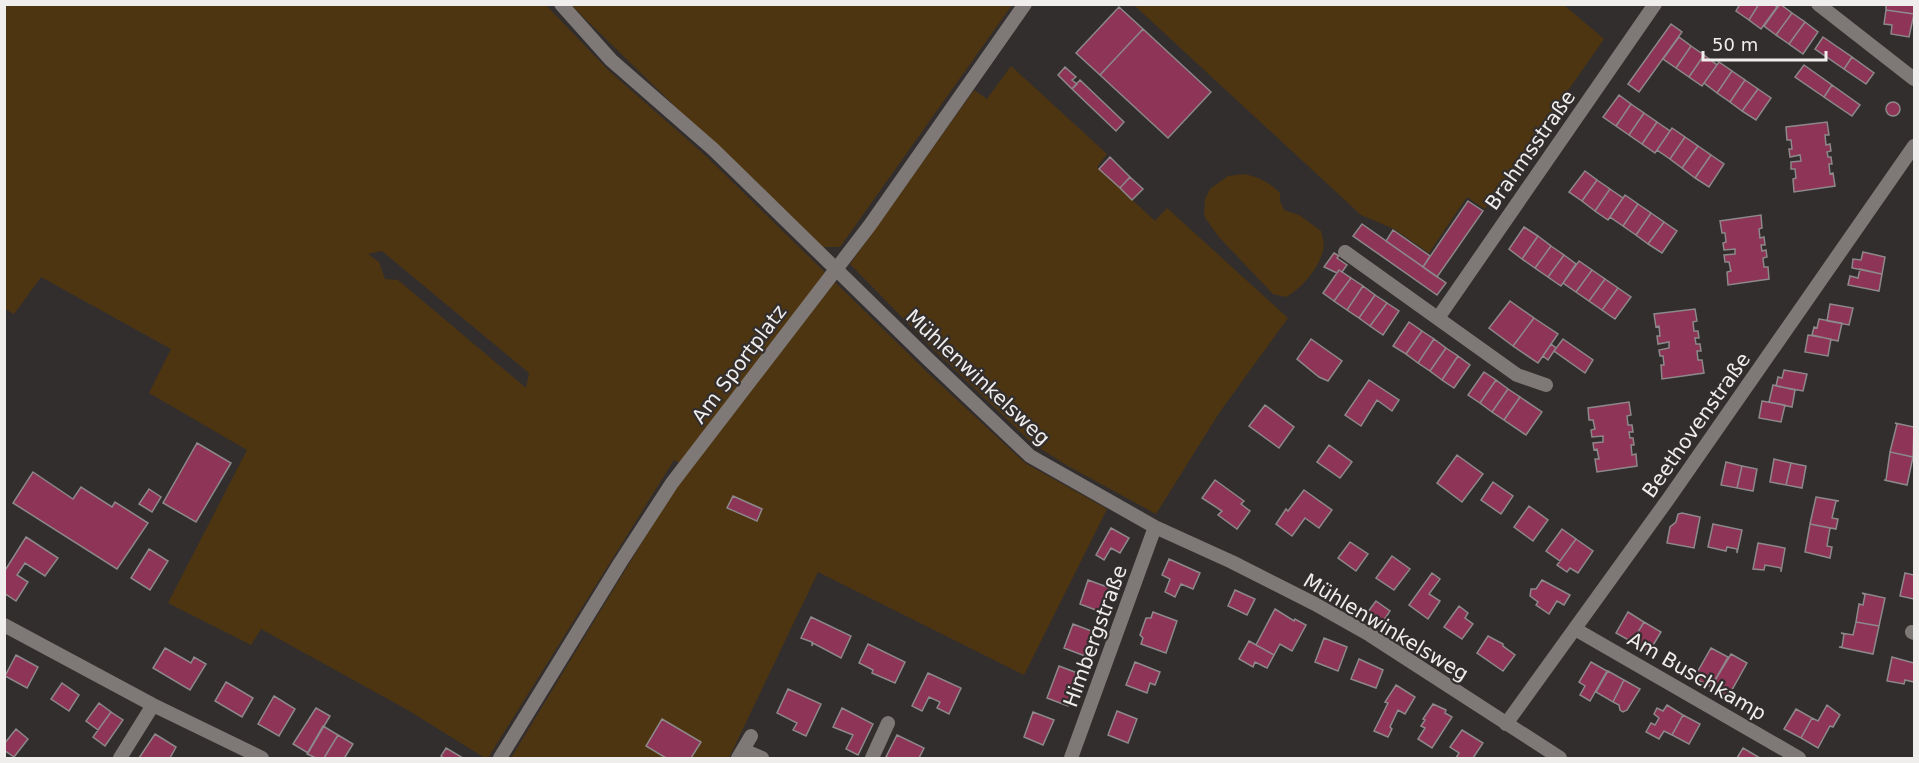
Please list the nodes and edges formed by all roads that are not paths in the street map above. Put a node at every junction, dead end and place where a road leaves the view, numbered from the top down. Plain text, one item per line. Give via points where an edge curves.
1 (561, 4) edge
2 (1025, 4) edge
3 (1655, 4) edge
4 (1818, 4) edge
5 (1914, 79) edge
6 (1914, 146) edge
7 (1345, 252) dead end
8 (836, 268) junction
9 (1438, 318) junction
10 (1546, 385) dead end
11 (1155, 528) junction
12 (4, 626) edge
13 (1575, 629) junction
14 (153, 705) junction
15 (888, 723) dead end
16 (1506, 724) junction
17 (751, 736) dead end
18 (741, 754) edge
19 (120, 759) edge
20 (262, 759) edge
21 (501, 759) edge
22 (762, 759) edge
23 (872, 759) edge
24 (1071, 759) edge
25 (1560, 759) edge
26 (1799, 759) edge

1 - 8 street, Mühlenwinkelsweg via 612,60 713,149
2 - 8 street, Am Sportplatz
3 - 9 street, Brahmsstraße
4 - 5 street
6 - 13 street, Beethovenstraße
7 - 9 street
8 - 11 street, Mühlenwinkelsweg via 1030,456
8 - 21 street, Am Sportplatz via 672,483
9 - 10 street via 1517,375
11 - 16 street, Mühlenwinkelsweg via 1315,604
11 - 24 street, Himbergstraße
12 - 14 street
13 - 16 street, Beethovenstraße
13 - 26 street, Am Buschkamp
14 - 19 street
14 - 20 street
15 - 23 street
16 - 25 street, Mühlenwinkelsweg
17 - 18 street
18 - 22 street

